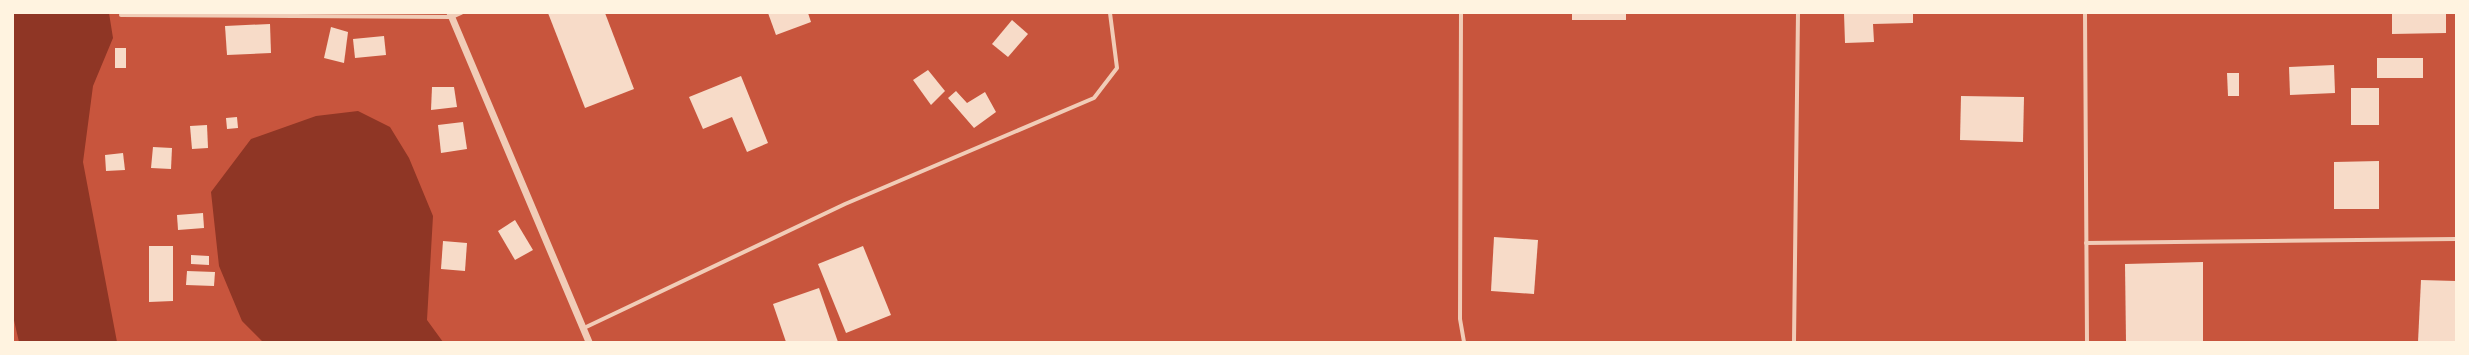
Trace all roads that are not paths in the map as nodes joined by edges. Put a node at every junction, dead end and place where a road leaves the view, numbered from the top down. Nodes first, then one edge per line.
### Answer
1 (462, 13) edge
2 (1110, 13) edge
3 (1461, 13) edge
4 (1798, 13) edge
5 (2085, 13) edge
6 (120, 15) dead end
7 (451, 15) edge
8 (2456, 239) edge
9 (2086, 243) junction
10 (584, 328) junction
11 (589, 342) edge
12 (1464, 342) edge
13 (1794, 342) edge
14 (2087, 342) edge

1 - 7 street
2 - 10 street
3 - 12 street
4 - 13 street
5 - 9 street
6 - 7 street
7 - 10 street
8 - 9 street
9 - 14 street
10 - 11 street

